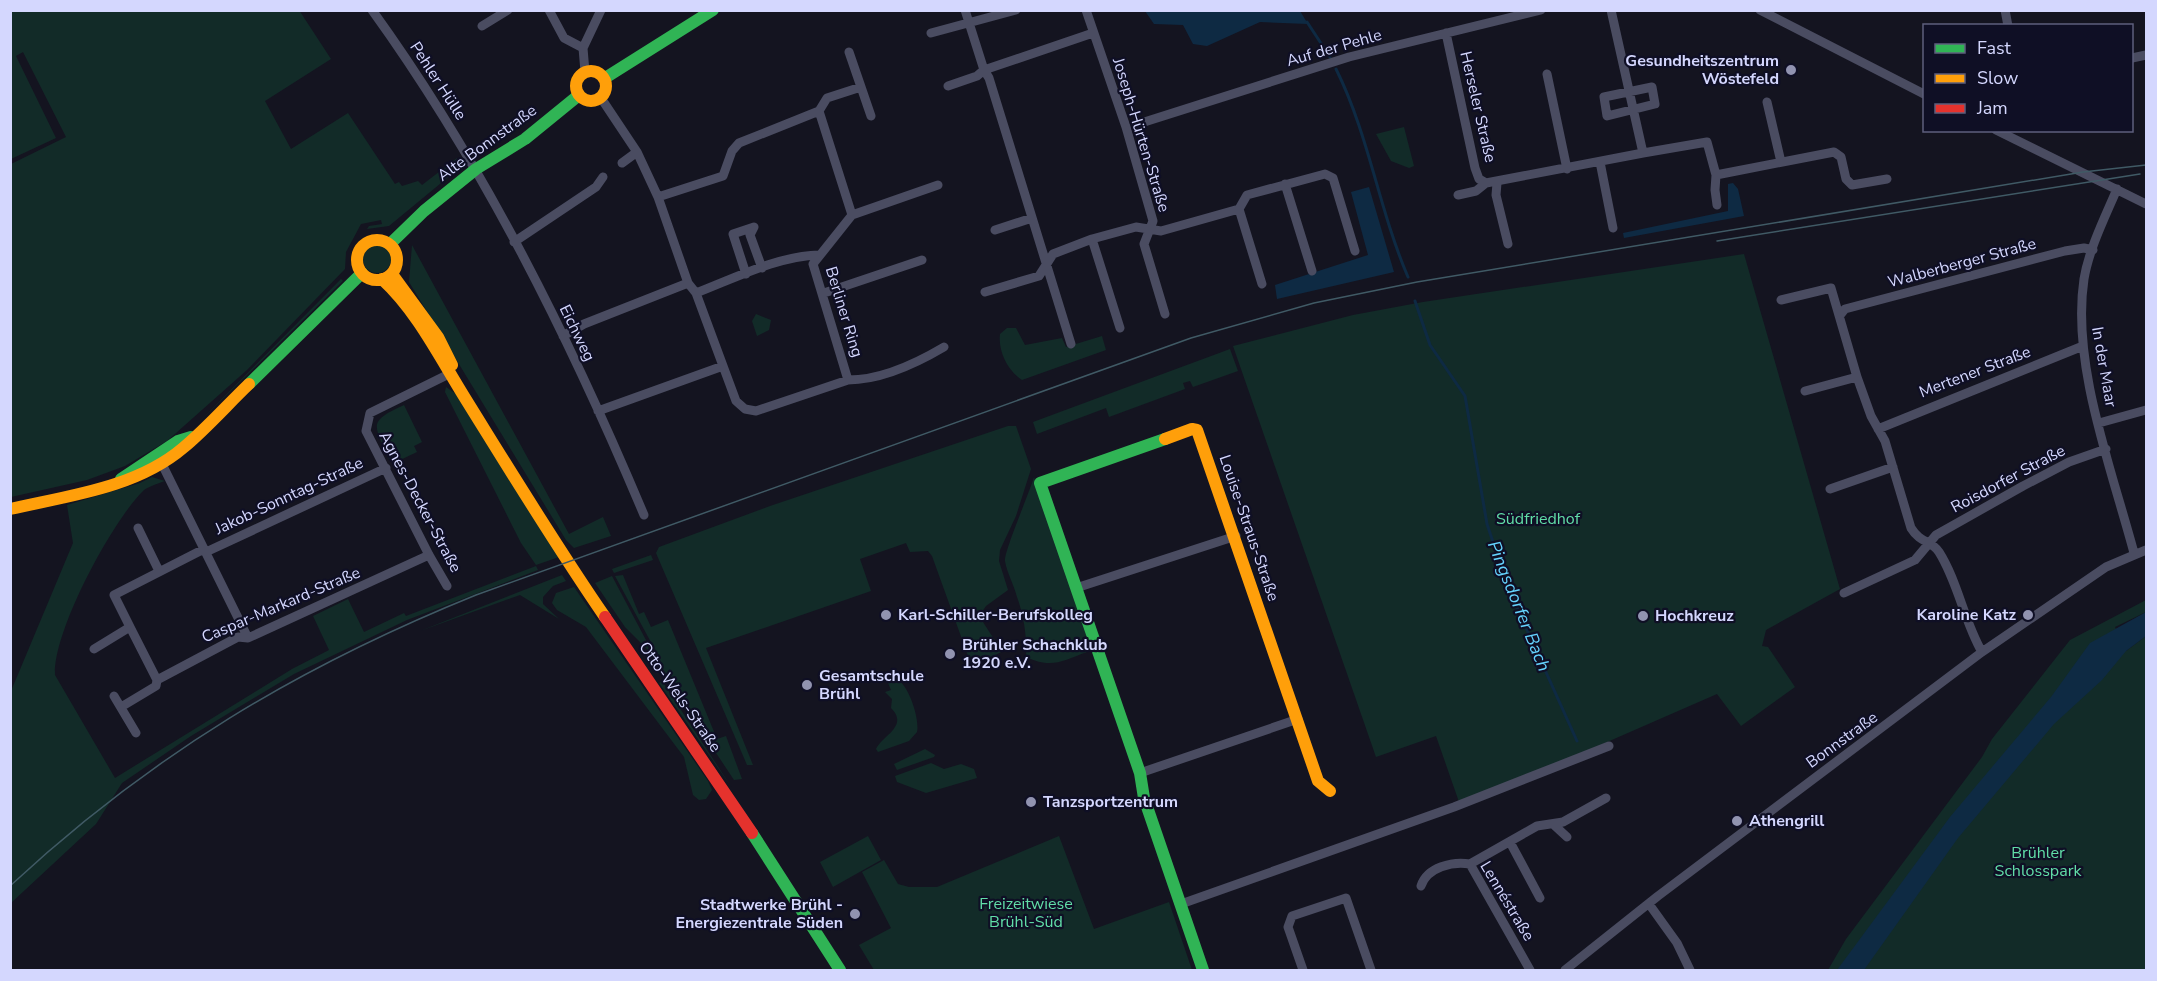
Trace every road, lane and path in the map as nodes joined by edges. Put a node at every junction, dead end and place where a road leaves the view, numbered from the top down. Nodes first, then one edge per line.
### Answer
1 (372, 10) edge
2 (508, 10) edge
3 (549, 10) edge
4 (601, 10) edge
5 (713, 10) edge
6 (965, 10) edge
7 (1016, 10) edge
8 (1086, 10) edge
9 (1541, 10) edge
10 (1611, 10) edge
11 (1760, 10) edge
12 (970, 24) junction
13 (482, 26) dead end
14 (931, 33) dead end
15 (1093, 33) junction
16 (1446, 33) junction
17 (583, 48) junction
18 (849, 52) dead end
19 (984, 70) junction
20 (585, 72) junction
21 (1547, 74) dead end
22 (604, 78) junction
23 (948, 86) dead end
24 (861, 87) junction
25 (1628, 92) junction
26 (1923, 93) edge
27 (579, 95) junction
28 (601, 98) junction
29 (1767, 102) dead end
30 (1632, 109) junction
31 (819, 111) junction
32 (871, 116) dead end
33 (1138, 124) dead end
34 (2000, 132) edge
35 (637, 152) junction
36 (1643, 153) junction
37 (1600, 162) junction
38 (1781, 162) junction
39 (622, 163) dead end
40 (476, 169) junction
41 (1567, 169) junction
42 (1716, 176) junction
43 (603, 177) dead end
44 (1887, 179) dead end
45 (1486, 183) junction
46 (1497, 183) junction
47 (1285, 184) junction
48 (938, 185) dead end
49 (2117, 189) junction
50 (1458, 195) dead end
51 (658, 197) junction
52 (2146, 204) edge
53 (1717, 205) dead end
54 (1239, 209) junction
55 (852, 215) junction
56 (1032, 218) junction
57 (1613, 228) dead end
58 (1150, 229) junction
59 (995, 230) dead end
60 (1092, 239) junction
61 (514, 242) junction
62 (390, 244) junction
63 (1508, 244) dead end
64 (1355, 250) dead end
65 (2093, 250) junction
66 (819, 255) junction
67 (922, 260) dead end
68 (1047, 265) junction
69 (762, 268) junction
70 (1312, 271) dead end
71 (362, 273) junction
72 (746, 274) junction
73 (387, 277) junction
74 (688, 283) junction
75 (1262, 284) dead end
76 (985, 292) dead end
77 (696, 293) junction
78 (824, 293) junction
79 (1780, 300) dead end
80 (1165, 314) dead end
81 (1841, 314) junction
82 (1120, 328) dead end
83 (563, 336) junction
84 (1071, 344) dead end
85 (2083, 346) junction
86 (944, 347) dead end
87 (723, 366) junction
88 (449, 374) junction
89 (1857, 376) junction
90 (848, 380) junction
91 (1805, 391) dead end
92 (2146, 410) edge
93 (598, 411) junction
94 (2099, 423) junction
95 (1878, 429) junction
96 (192, 436) junction
97 (494, 443) junction
98 (2106, 450) junction
99 (162, 464) junction
100 (1893, 467) junction
101 (386, 468) junction
102 (120, 479) junction
103 (1830, 489) dead end
104 (10, 509) edge
105 (644, 514) dead end
106 (138, 528) dead end
107 (1236, 536) junction
108 (1930, 543) junction
109 (205, 550) junction
110 (2146, 550) edge
111 (2134, 553) junction
112 (429, 555) junction
113 (159, 571) junction
114 (447, 586) dead end
115 (1076, 588) junction
116 (1844, 593) dead end
117 (130, 627) junction
118 (248, 638) junction
119 (94, 649) dead end
120 (1982, 652) junction
121 (157, 680) junction
122 (114, 696) dead end
123 (121, 707) junction
124 (1298, 719) junction
125 (136, 733) dead end
126 (1609, 746) dead end
127 (1140, 773) junction
128 (1330, 791) dead end
129 (1606, 798) dead end
130 (1554, 825) junction
131 (1566, 837) dead end
132 (1510, 842) junction
133 (1470, 864) junction
134 (1421, 886) dead end
135 (1540, 898) dead end
136 (1181, 903) junction
137 (1649, 904) junction
138 (840, 970) edge
139 (1203, 970) edge
140 (1303, 970) edge
141 (1371, 970) edge
142 (1530, 970) edge
143 (1566, 970) edge
144 (1690, 970) edge

1 - 40 street, Pehler Hülle
2 - 13 street
3 - 17 street
4 - 17 street
5 - 22 street
6 - 12 street
7 - 12 street
8 - 15 street, Joseph-Hürten-Straße
9 - 16 street, Auf der Pehle
10 - 25 street
11 - 26 street
12 - 14 street
12 - 19 street
15 - 19 street
15 - 58 street, Joseph-Hürten-Straße
16 - 33 street, Auf der Pehle
16 - 45 street, Herseler Straße
17 - 20 street
18 - 24 street
19 - 23 street
19 - 56 street
20 - 22 street
20 - 27 street
21 - 41 street
22 - 28 street
24 - 31 street
24 - 32 street
25 - 30 street
25 - 30 street
25 - 30 street
27 - 28 street
27 - 40 street, Alte Bonnstraße
28 - 35 street, Berliner Ring
29 - 38 street
30 - 36 street
31 - 51 street
31 - 55 street
34 - 49 street
35 - 39 street
35 - 51 street, Berliner Ring
36 - 37 street, Herseler Straße
36 - 42 street, Herseler Straße
37 - 41 street, Herseler Straße
37 - 57 street
38 - 42 street
38 - 44 street
40 - 61 street, Eichweg
40 - 62 street, Alte Bonnstraße
41 - 46 street, Herseler Straße
42 - 53 street
43 - 61 street
45 - 46 street, Herseler Straße
45 - 50 street, Herseler Straße
46 - 63 street, Herseler Straße
47 - 54 street
47 - 64 street
47 - 70 street
48 - 55 street
49 - 52 street
49 - 65 street, In der Maar
51 - 74 street, Berliner Ring
54 - 58 street
54 - 75 street
55 - 66 street, Berliner Ring
56 - 59 street
56 - 68 street
58 - 60 street, Joseph-Hürten-Straße
58 - 80 street, Joseph-Hürten-Straße
60 - 68 street, Joseph-Hürten-Straße
60 - 82 street
61 - 83 street, Eichweg
62 - 71 street
62 - 73 street
65 - 81 street, Walberberger Straße
65 - 85 street, In der Maar
66 - 69 street
66 - 78 street, Berliner Ring
67 - 78 street
68 - 76 street, Joseph-Hürten-Straße
68 - 84 street
69 - 72 street
69 - 72 street
71 - 73 street
71 - 96 street
72 - 77 street
73 - 88 street, Otto-Wels-Straße
73 - 97 street, Otto-Wels-Straße
74 - 77 street, Berliner Ring
74 - 83 street
77 - 87 street, Berliner Ring
78 - 90 street, Berliner Ring
79 - 81 street
81 - 89 street
83 - 93 street, Eichweg
85 - 94 street, In der Maar
85 - 95 street, Mertener Straße
86 - 90 street
87 - 90 street, Berliner Ring
87 - 93 street
88 - 97 street, Otto-Wels-Straße
88 - 101 street, Agnes-Decker-Straße
89 - 91 street
89 - 95 street
92 - 94 street
93 - 105 street, Eichweg
94 - 98 street, In der Maar
95 - 100 street
96 - 99 street
96 - 102 street
97 - 138 street, Otto-Wels-Straße
98 - 108 street, Roisdorfer Straße
98 - 111 street, In der Maar
99 - 102 street
99 - 109 street
100 - 103 street
100 - 108 street
101 - 109 street, Jakob-Sonntag-Straße
101 - 112 street, Agnes-Decker-Straße
102 - 104 street
106 - 113 street
107 - 115 street
107 - 115 street, Louise-Straus-Straße
107 - 124 street, Louise-Straus-Straße
108 - 116 street, Roisdorfer Straße
108 - 120 street
109 - 113 street, Jakob-Sonntag-Straße
109 - 118 street
110 - 111 street, Bonnstraße
111 - 120 street, Bonnstraße
112 - 114 street, Agnes-Decker-Straße
112 - 118 street, Caspar-Markard-Straße
113 - 117 street, Jakob-Sonntag-Straße
115 - 127 street
117 - 119 street
117 - 121 street, Jakob-Sonntag-Straße
118 - 121 street, Caspar-Markard-Straße
120 - 137 street, Bonnstraße
121 - 123 street, Caspar-Markard-Straße
122 - 123 street
123 - 125 street
124 - 127 street
124 - 128 street, Louise-Straus-Straße
126 - 136 street
127 - 136 street
129 - 130 street
130 - 131 street
130 - 132 street
132 - 133 street
132 - 135 street
133 - 134 street, Lennéstraße
133 - 142 street, Lennéstraße
136 - 139 street
137 - 143 street, Bonnstraße
137 - 144 street
140 - 141 street

